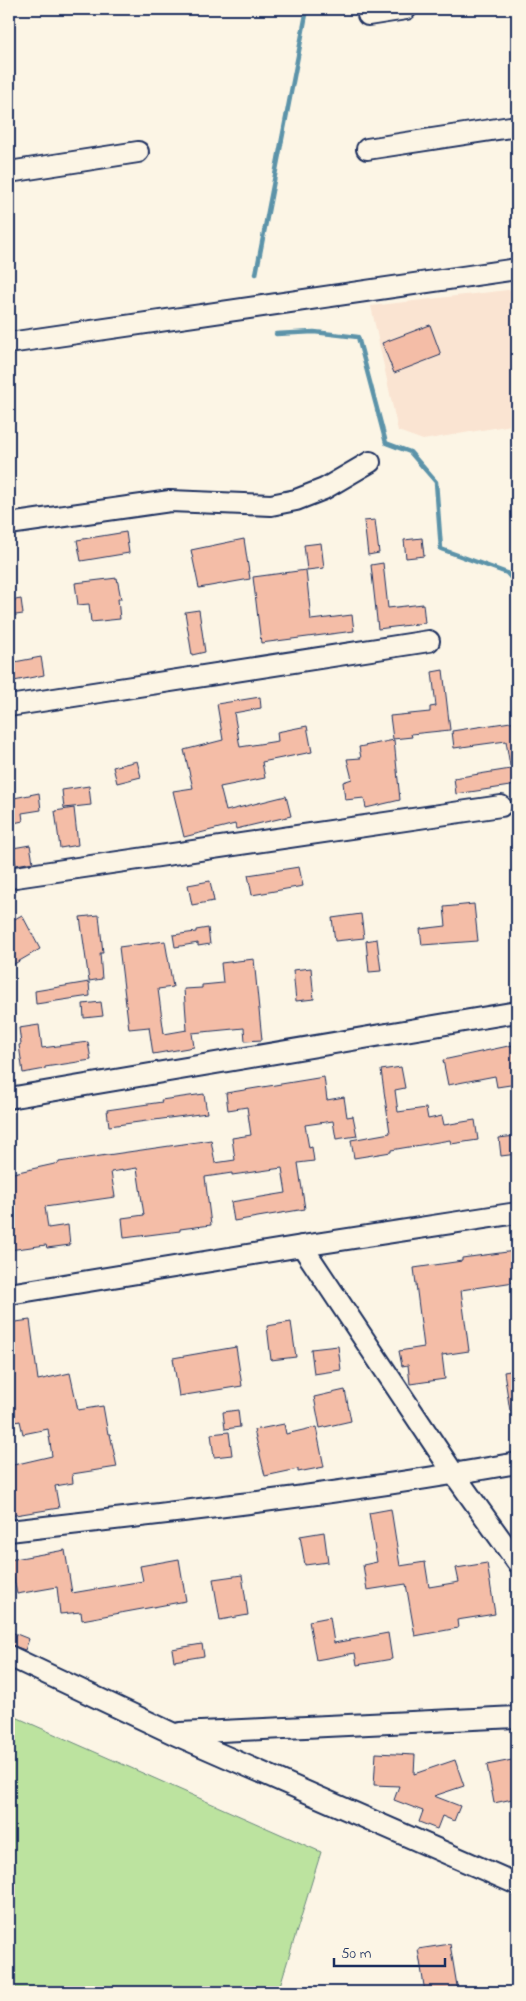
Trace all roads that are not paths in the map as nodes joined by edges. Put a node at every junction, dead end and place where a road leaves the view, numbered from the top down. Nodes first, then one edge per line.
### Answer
1 (406, 9) edge
2 (368, 15) dead end
3 (517, 126) edge
4 (367, 149) dead end
5 (138, 152) dead end
6 (9, 172) edge
7 (517, 269) edge
8 (9, 343) edge
9 (370, 462) dead end
10 (9, 524) edge
11 (429, 641) dead end
12 (9, 706) edge
13 (501, 806) dead end
14 (9, 878) edge
15 (517, 1012) edge
16 (9, 1098) edge
17 (517, 1213) edge
18 (302, 1246) junction
19 (9, 1294) edge
20 (517, 1463) edge
21 (454, 1474) junction
22 (9, 1531) edge
23 (517, 1562) edge
24 (9, 1656) edge
25 (517, 1717) edge
26 (174, 1734) junction
27 (517, 1884) edge

1 - 2 street
3 - 4 street
5 - 6 street
7 - 8 street
9 - 10 street
11 - 12 street
13 - 14 street
15 - 16 street
17 - 18 street
18 - 19 street
18 - 21 street
20 - 21 street
21 - 22 street
21 - 23 street
24 - 26 street
25 - 26 street
26 - 27 street

